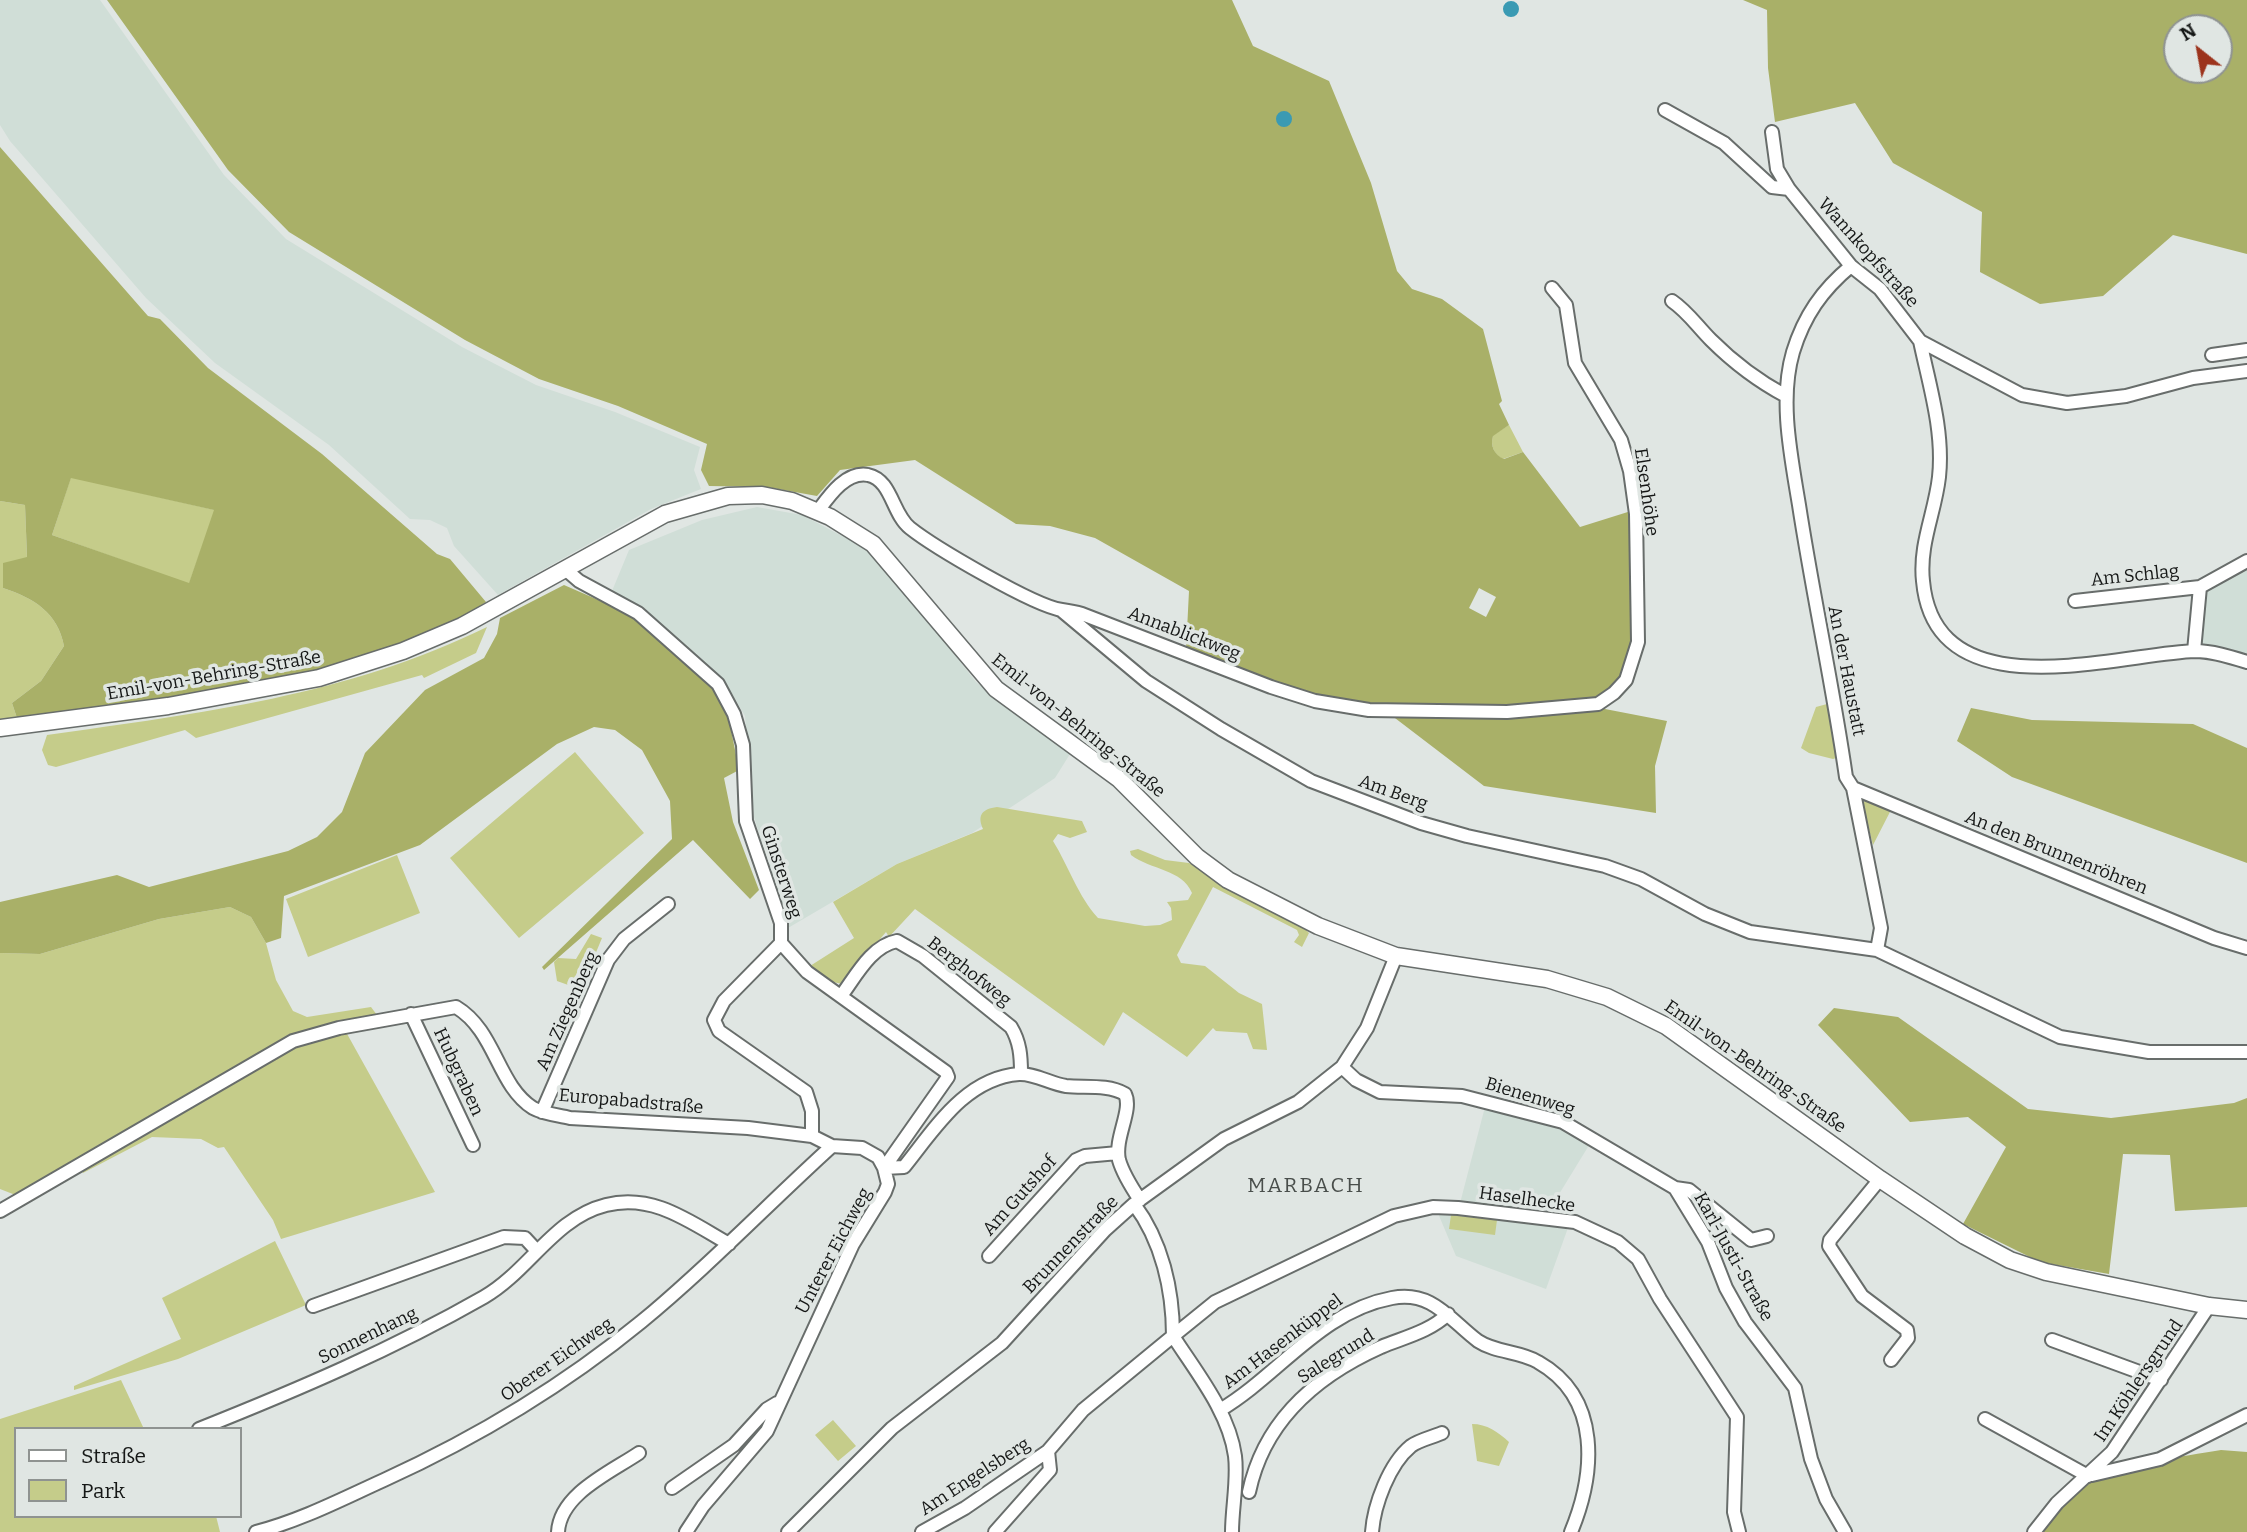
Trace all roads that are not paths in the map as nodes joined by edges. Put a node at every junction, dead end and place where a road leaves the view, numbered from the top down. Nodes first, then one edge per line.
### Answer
1 (1665, 110) dead end
2 (1772, 132) dead end
3 (1789, 188) junction
4 (1851, 266) junction
5 (1552, 288) dead end
6 (1672, 301) dead end
7 (1920, 341) junction
8 (2247, 350) edge
9 (2212, 355) dead end
10 (2247, 371) edge
11 (1786, 396) junction
12 (818, 511) junction
13 (2247, 561) edge
14 (565, 569) junction
15 (2200, 587) junction
16 (2075, 601) dead end
17 (1061, 610) junction
18 (2194, 651) junction
19 (2247, 662) edge
20 (1598, 704) joint
21 (0, 727) edge
22 (1853, 788) junction
23 (668, 904) dead end
24 (781, 943) junction
25 (2247, 948) edge
26 (1877, 950) junction
27 (1395, 956) junction
28 (841, 996) junction
29 (411, 1014) junction
30 (2247, 1052) edge
31 (1342, 1067) junction
32 (1020, 1073) junction
33 (542, 1112) junction
34 (812, 1136) junction
35 (473, 1145) dead end
36 (832, 1146) junction
37 (1118, 1153) junction
38 (884, 1168) junction
39 (1880, 1179) junction
40 (1675, 1188) junction
41 (1137, 1202) junction
42 (0, 1211) edge
43 (1767, 1236) dead end
44 (729, 1244) junction
45 (537, 1251) junction
46 (989, 1256) dead end
47 (313, 1306) dead end
48 (2209, 1306) junction
49 (2247, 1310) edge
50 (1448, 1314) junction
51 (1173, 1336) junction
52 (2052, 1340) dead end
53 (1891, 1360) dead end
54 (2161, 1380) junction
55 (777, 1403) junction
56 (1220, 1410) junction
57 (2247, 1415) edge
58 (1985, 1419) dead end
59 (204, 1427) edge
60 (1442, 1433) dead end
61 (1048, 1451) junction
62 (639, 1453) dead end
63 (2088, 1476) junction
64 (672, 1488) dead end
65 (1249, 1492) dead end
66 (257, 1532) edge
67 (558, 1532) edge
68 (686, 1532) edge
69 (788, 1532) edge
70 (922, 1532) edge
71 (995, 1532) edge
72 (1231, 1532) edge
73 (1372, 1532) edge
74 (1572, 1532) edge
75 (1739, 1532) edge
76 (1845, 1532) edge
77 (2034, 1532) edge

1 - 3 street, Wannkopfstraße
2 - 3 street, Wannkopfstraße
3 - 4 street, Wannkopfstraße
4 - 7 street, Wannkopfstraße
4 - 11 street, An der Haustatt
5 - 20 street, Elsenhöhe
6 - 11 street
7 - 10 street
7 - 18 street
8 - 9 street
11 - 22 street, An der Haustatt
12 - 14 main road, Emil-von-Behring-Straße
12 - 17 street, Annablickweg
12 - 27 main road, Emil-von-Behring-Straße
13 - 15 street, Am Schlag
14 - 21 main road, Emil-von-Behring-Straße
14 - 24 street, Ginsterweg
15 - 16 street, Am Schlag
15 - 18 street, Am Schlag
17 - 20 street, Annablickweg
17 - 26 street, Am Berg
18 - 19 street
22 - 25 street, An den Brunnenröhren
22 - 26 street, An der Haustatt
23 - 33 street, Am Ziegenberg
24 - 28 street, Ginsterweg
24 - 34 street
26 - 30 street
27 - 31 street, Brunnenstraße
27 - 39 main road, Emil-von-Behring-Straße
28 - 32 street, Berghofweg
28 - 38 street, Ginsterweg
29 - 33 street, Europabadstraße
29 - 35 street, Hubgraben
29 - 42 street, Europabadstraße
31 - 40 street, Bienenweg
31 - 41 street, Brunnenstraße
32 - 37 street
32 - 38 street
33 - 34 street, Europabadstraße
34 - 36 street, Europabadstraße
36 - 38 street
36 - 44 street, Oberer Eichweg
37 - 41 street
37 - 46 street, Am Gutshof
38 - 55 street, Unterer Eichweg
39 - 48 main road, Emil-von-Behring-Straße
39 - 53 street
40 - 43 street, Bienenweg
40 - 76 street, Karl-Justi-Straße
41 - 51 street
41 - 69 street, Brunnenstraße
44 - 45 street, Sonnenhang
44 - 66 street, Oberer Eichweg
45 - 47 street
45 - 59 street, Sonnenhang
48 - 49 main road, Emil-von-Behring-Straße
48 - 54 street, Im Köhlersgrund
50 - 56 street, Am Hasenküppel
50 - 65 street, Salegrund
50 - 74 street, Am Hasenküppel
51 - 56 street, Am Hasenküppel
51 - 61 street, Am Engelsberg
51 - 75 street, Haselhecke
52 - 54 street
54 - 63 street, Im Köhlersgrund
55 - 64 street, Unterer Eichweg
55 - 68 street, Unterer Eichweg
56 - 72 street
57 - 63 street
58 - 63 street
60 - 73 street
61 - 70 street, Am Engelsberg
61 - 71 street, Am Engelsberg
62 - 67 street
63 - 77 street, Im Köhlersgrund

